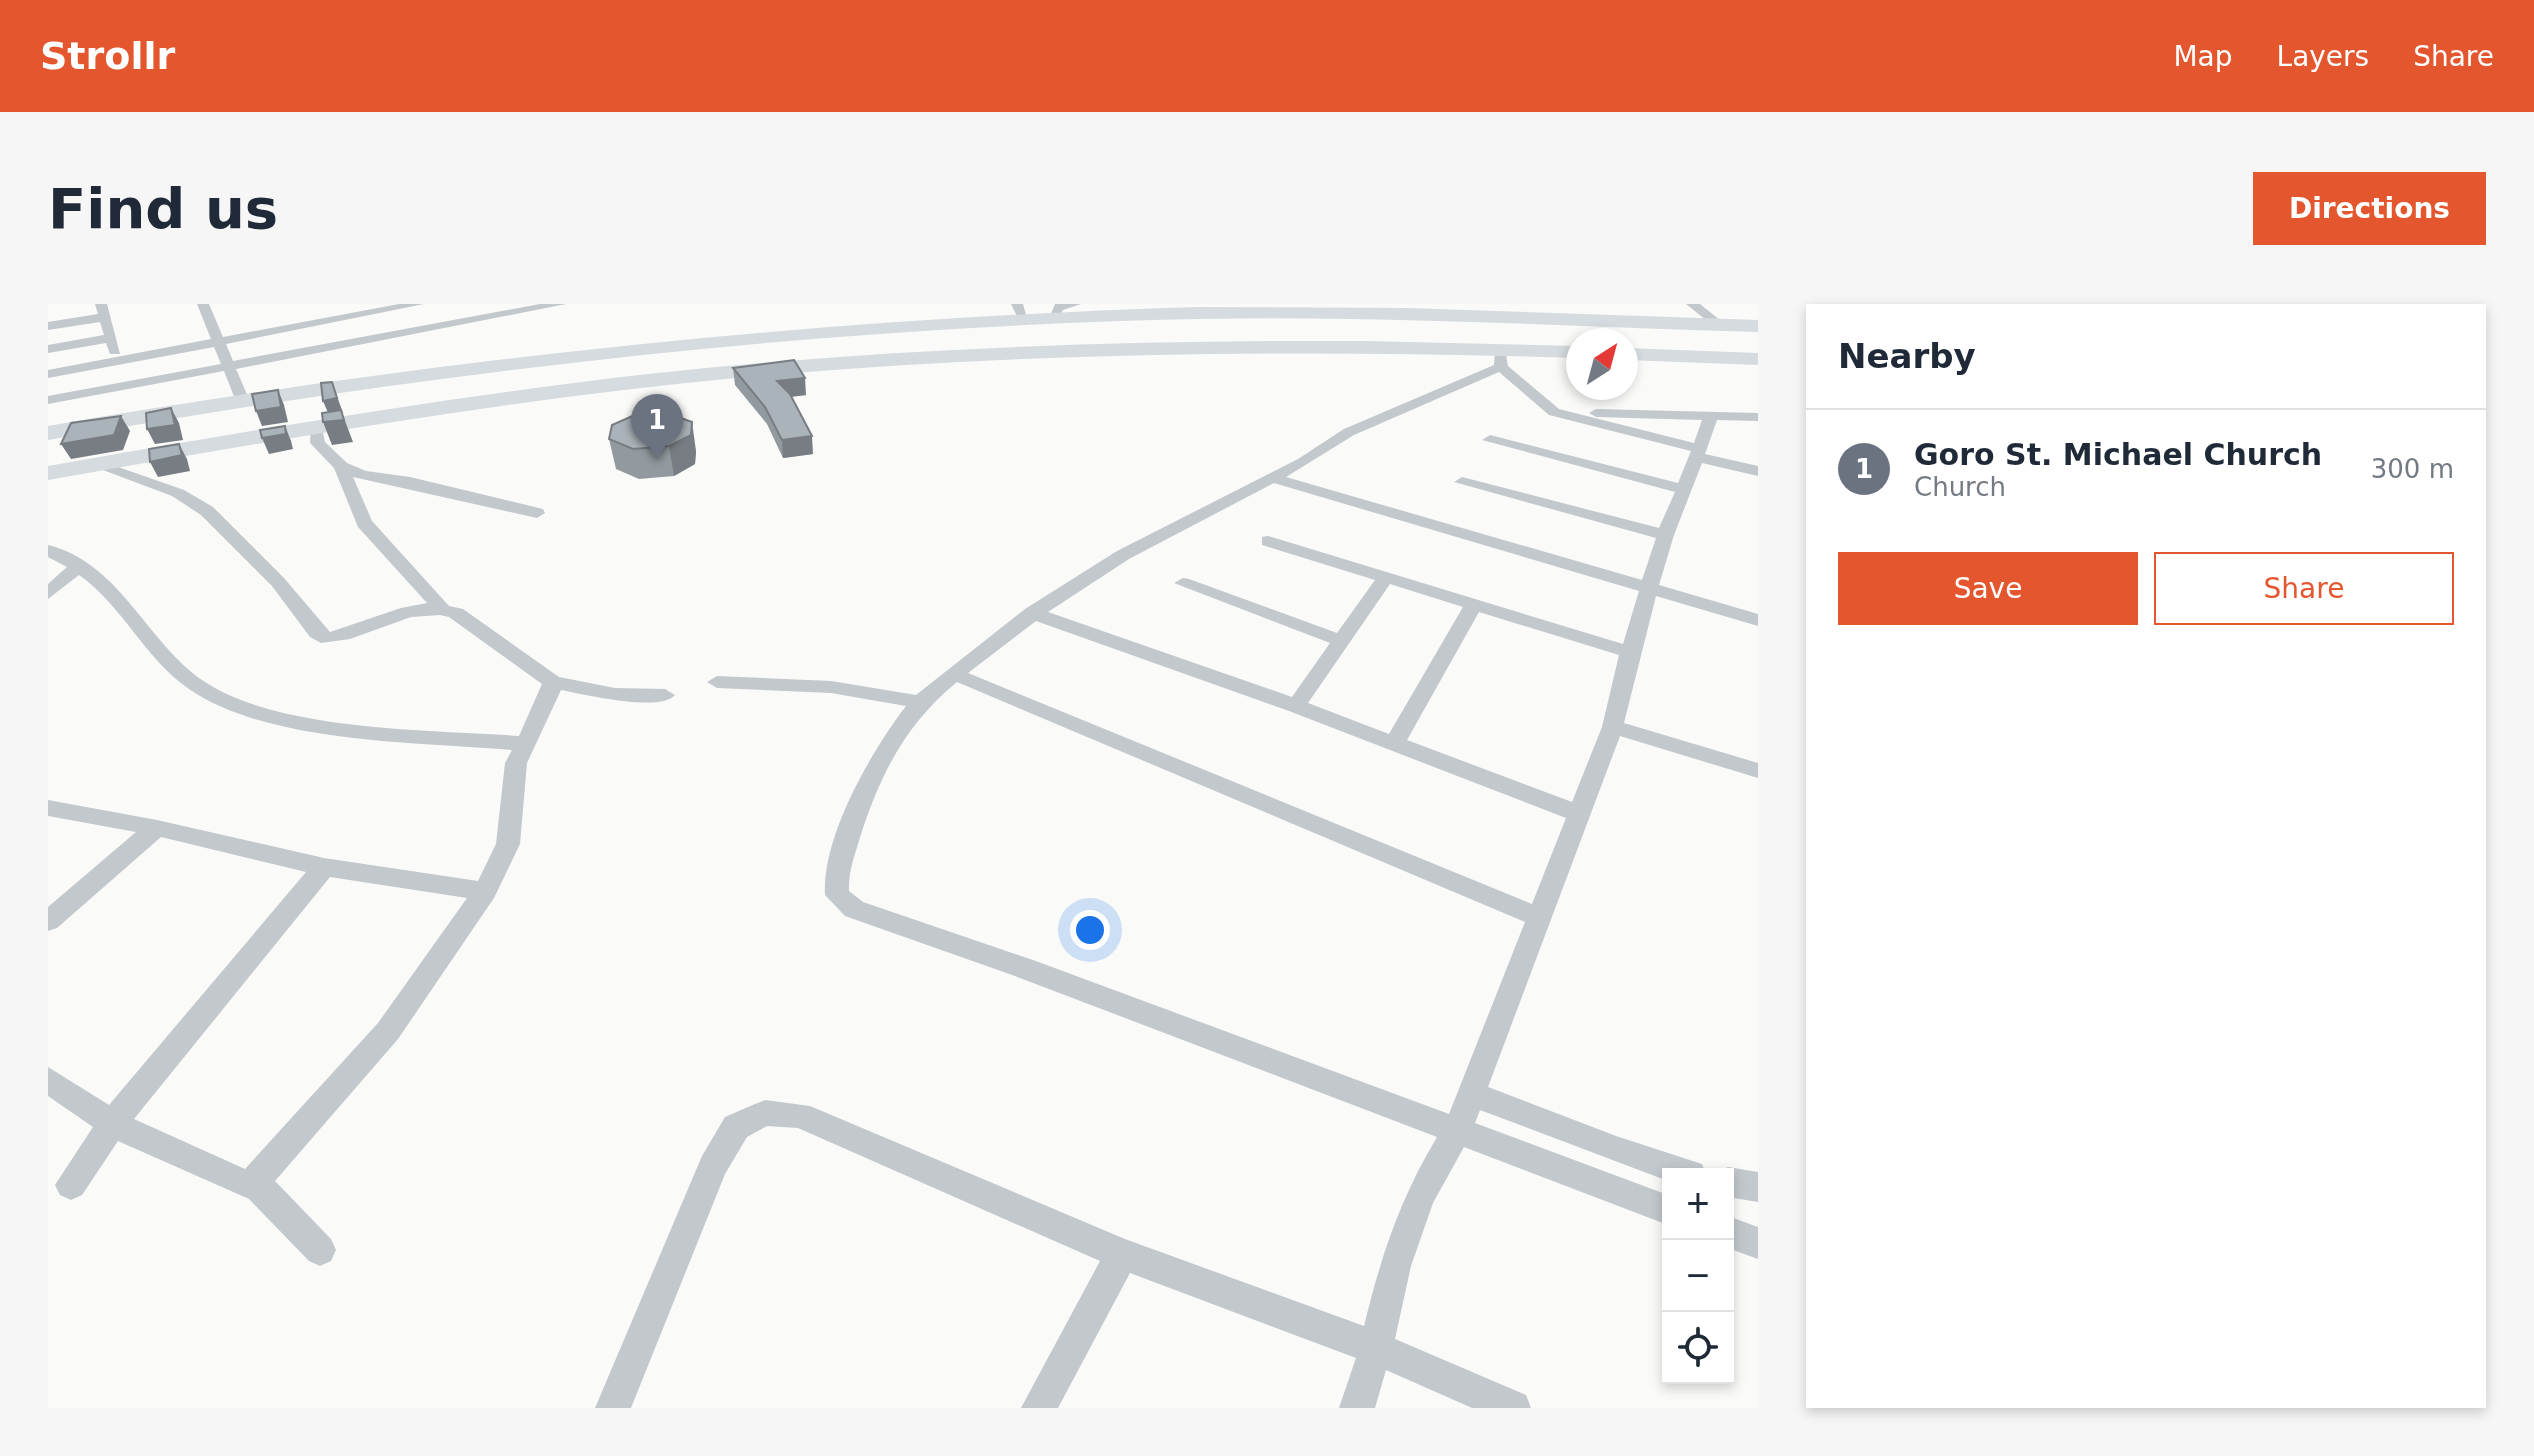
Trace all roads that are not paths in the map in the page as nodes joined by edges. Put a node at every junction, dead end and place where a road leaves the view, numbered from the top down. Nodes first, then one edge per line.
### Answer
1 (203, 304) edge
2 (418, 304) edge
3 (555, 304) edge
4 (1075, 304) edge
5 (1692, 304) edge
6 (1024, 309) edge
7 (103, 311) edge
8 (1052, 318) junction
9 (1720, 325) junction
10 (48, 326) edge
11 (1758, 326) edge
12 (111, 338) junction
13 (219, 340) junction
14 (48, 349) edge
15 (1566, 353) edge
16 (1638, 354) edge
17 (1501, 358) junction
18 (1758, 359) edge
19 (118, 360) junction
20 (229, 365) junction
21 (48, 374) edge
22 (242, 399) junction
23 (48, 400) edge
24 (1554, 412) junction
25 (1711, 416) junction
26 (1758, 417) edge
27 (316, 426) junction
28 (48, 433) edge
29 (1490, 440) dead end
30 (1698, 453) junction
31 (95, 464) junction
32 (341, 466) junction
33 (1758, 471) edge
34 (48, 473) edge
35 (1273, 478) junction
36 (1462, 482) dead end
37 (1683, 489) junction
38 (537, 513) dead end
39 (1665, 535) junction
40 (1268, 541) dead end
41 (48, 550) edge
42 (79, 566) junction
43 (1386, 577) junction
44 (1183, 583) dead end
45 (1650, 589) junction
46 (48, 593) edge
47 (1474, 604) junction
48 (441, 607) junction
49 (1032, 613) junction
50 (1758, 620) edge
51 (1342, 641) junction
52 (1630, 652) junction
53 (954, 674) junction
54 (553, 682) junction
55 (717, 682) dead end
56 (665, 695) dead end
57 (920, 702) junction
58 (1296, 706) junction
59 (1613, 727) junction
60 (527, 744) junction
61 (1394, 744) junction
62 (1758, 771) edge
63 (48, 808) edge
64 (1580, 814) junction
65 (157, 828) junction
66 (324, 867) junction
67 (485, 891) junction
68 (1541, 918) junction
69 (48, 921) edge
70 (48, 1080) edge
71 (1470, 1093) junction
72 (112, 1124) junction
73 (1456, 1133) junction
74 (1672, 1168) edge
75 (254, 1182) junction
76 (1734, 1183) edge
77 (71, 1185) dead end
78 (1758, 1187) edge
79 (1662, 1208) edge
80 (1734, 1234) edge
81 (1758, 1243) edge
82 (320, 1250) dead end
83 (1122, 1254) junction
84 (1376, 1348) junction
85 (613, 1408) edge
86 (1039, 1408) edge
87 (1357, 1408) edge
88 (1513, 1408) edge

1 - 13 street
2 - 13 street
3 - 20 street
4 - 8 street
5 - 9 street
6 - 8 highway
6 - 22 highway
7 - 10 street
7 - 12 street
8 - 9 highway
9 - 11 highway
12 - 14 street
12 - 19 street
13 - 19 street
13 - 20 street
15 - 17 highway
16 - 18 highway
17 - 24 street
17 - 27 highway
17 - 35 street
19 - 21 street
20 - 22 street
20 - 23 street
22 - 28 highway
24 - 25 street
24 - 30 street
25 - 26 street
25 - 30 street
27 - 31 highway
27 - 32 street
29 - 37 street
30 - 33 street
30 - 37 street
31 - 34 highway
31 - 48 street
32 - 38 street
32 - 48 street
35 - 45 street
35 - 49 street
36 - 39 street
37 - 39 street
39 - 45 street
40 - 43 street
41 - 42 street
42 - 46 street
42 - 60 street
43 - 47 street
43 - 51 street
44 - 51 street
45 - 50 street
45 - 52 street
47 - 52 street
47 - 61 street
48 - 54 street
49 - 53 street
49 - 58 street
51 - 58 street
52 - 59 street
53 - 57 street
53 - 68 street
54 - 56 street
54 - 60 street
55 - 57 street
57 - 73 street
58 - 61 street
59 - 62 street
59 - 64 street
60 - 67 street
61 - 64 street
63 - 65 street
64 - 68 street
65 - 66 street
65 - 69 street
66 - 67 street
66 - 72 street
67 - 75 street
68 - 71 street
70 - 72 street
71 - 73 street
71 - 74 street
72 - 75 street
72 - 77 street
73 - 79 street
73 - 84 street
75 - 82 street
76 - 78 street
80 - 81 street
83 - 84 street
83 - 85 street
83 - 86 street
84 - 87 street
84 - 88 street

